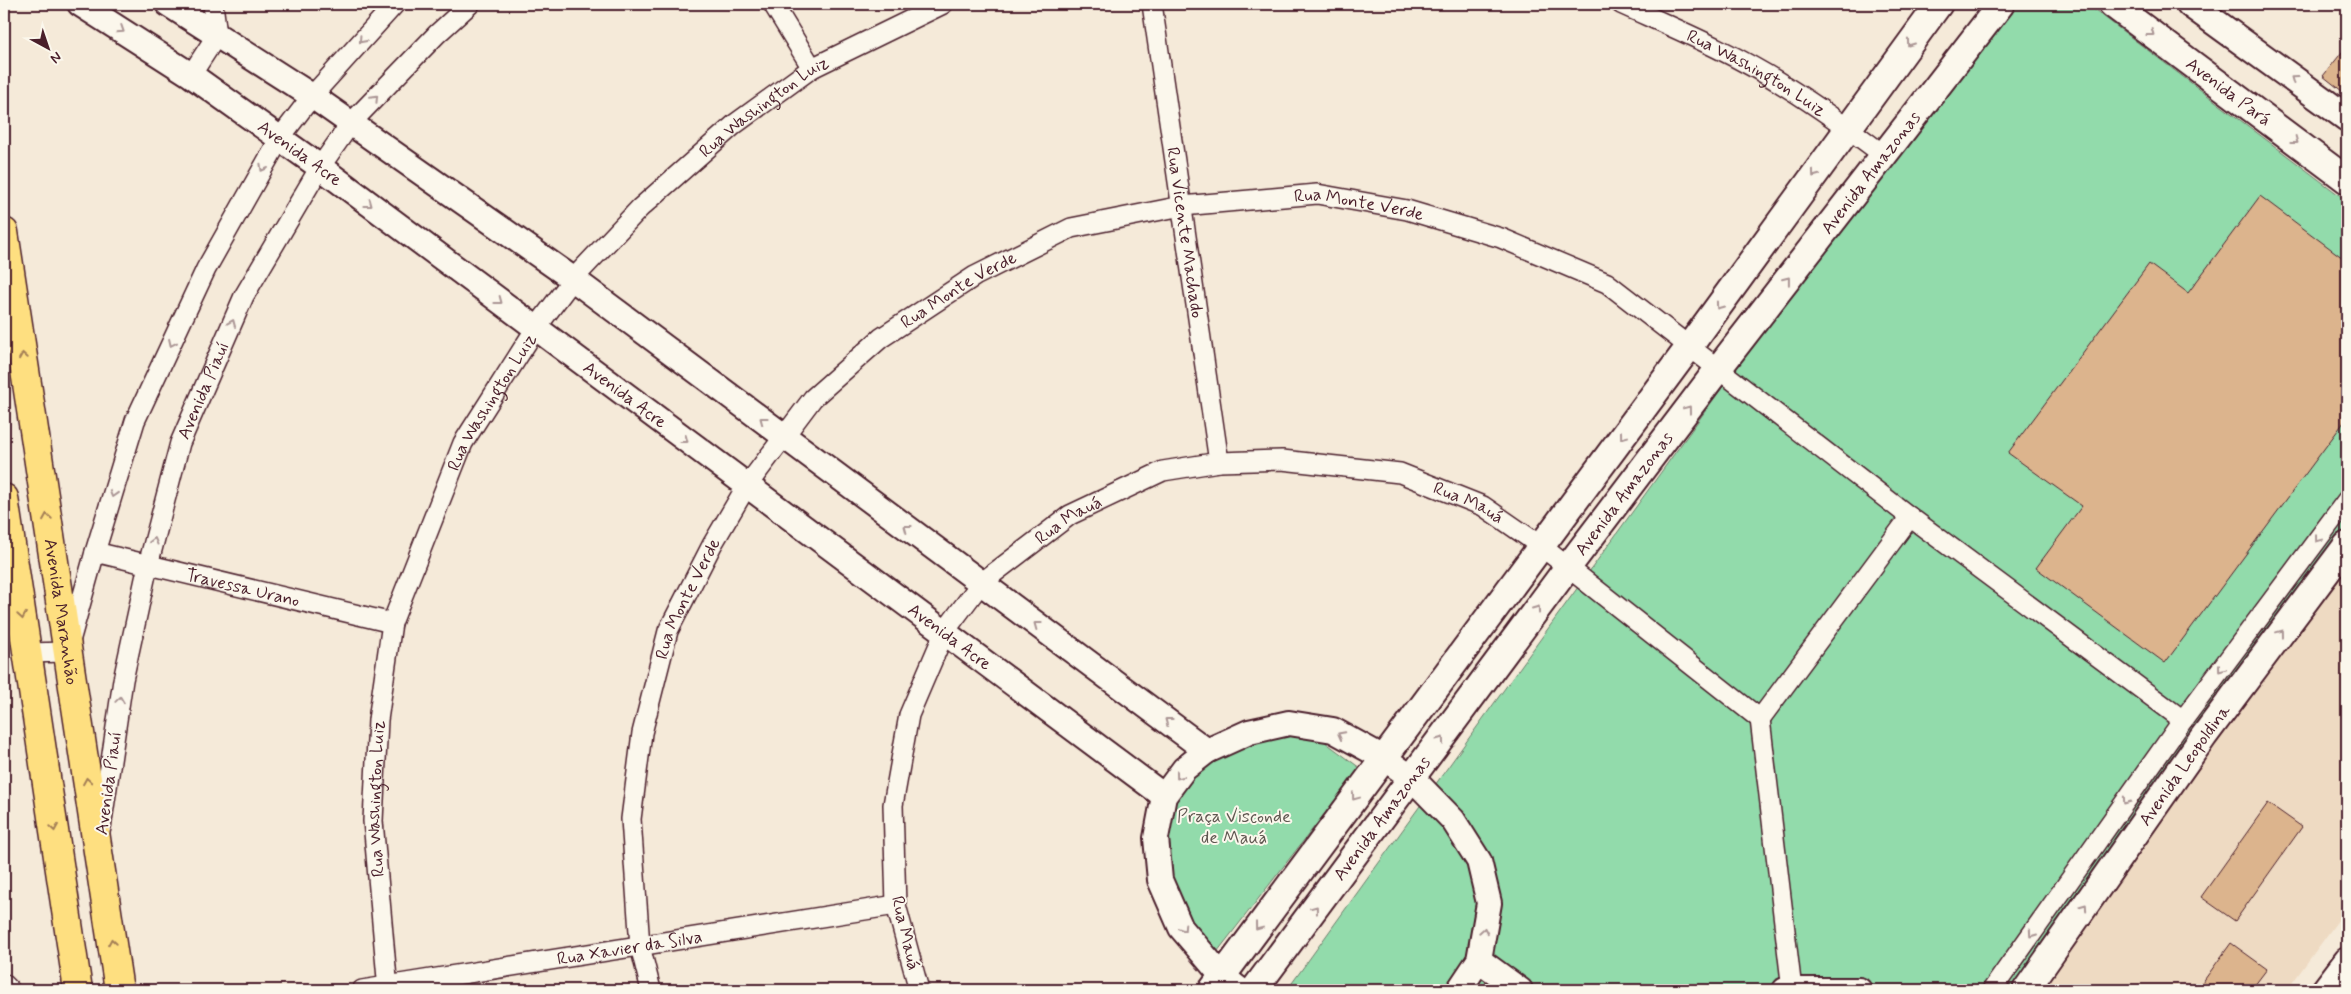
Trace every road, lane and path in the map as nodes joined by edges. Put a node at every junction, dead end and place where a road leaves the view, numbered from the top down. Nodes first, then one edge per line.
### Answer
1 (80, 4) edge
2 (168, 4) edge
3 (213, 4) edge
4 (395, 4) edge
5 (470, 4) edge
6 (774, 4) edge
7 (943, 4) edge
8 (1152, 4) edge
9 (1621, 4) edge
10 (1939, 4) edge
11 (2001, 4) edge
12 (2112, 4) edge
13 (2190, 4) edge
14 (216, 35) junction
15 (812, 68) junction
16 (191, 75) junction
17 (312, 96) junction
18 (2347, 118) edge
19 (351, 123) junction
20 (1848, 128) junction
21 (280, 138) junction
22 (1884, 156) junction
23 (320, 167) junction
24 (2347, 180) edge
25 (1182, 206) junction
26 (4, 232) edge
27 (573, 279) junction
28 (536, 328) junction
29 (1689, 347) junction
30 (1718, 369) junction
31 (784, 436) junction
32 (1219, 462) junction
33 (746, 487) junction
34 (4, 498) edge
35 (2347, 500) edge
36 (1910, 517) junction
37 (2347, 545) edge
38 (1541, 546) junction
39 (95, 552) junction
40 (148, 565) junction
41 (1568, 567) junction
42 (981, 583) junction
43 (392, 623) junction
44 (945, 631) junction
45 (68, 652) junction
46 (27, 653) junction
47 (1760, 719) junction
48 (2183, 720) junction
49 (1207, 750) junction
50 (1384, 758) junction
51 (1412, 779) junction
52 (1164, 796) junction
53 (98, 852) junction
54 (896, 905) junction
55 (640, 946) junction
56 (1479, 960) junction
57 (2347, 961) edge
58 (4, 984) edge
59 (1225, 985) edge
60 (388, 988) edge
61 (10, 990) edge
62 (78, 990) edge
63 (119, 990) edge
64 (362, 990) edge
65 (651, 990) edge
66 (919, 990) edge
67 (1254, 990) edge
68 (1458, 990) edge
69 (1520, 990) edge
70 (1790, 990) edge
71 (1859, 990) edge
72 (1992, 990) edge
73 (2026, 990) edge
74 (2325, 990) edge

1 -> 16 street, Avenida Acre
2 - 14 street
3 - 14 street
4 -> 17 street
19 -> 5 street, Avenida Piauí
6 - 15 street
7 - 15 street, Rua Washington Luiz
8 - 25 street, Rua Vicente Machado
9 - 20 street, Rua Washington Luiz
10 -> 20 main road, Avenida Amazonas
11 - 22 main road, Avenida Amazonas
12 -> 24 main road, Avenida Pará
18 -> 13 main road
14 - 16 street
14 - 17 street
15 - 27 street, Rua Washington Luiz
16 - 21 street, Avenida Acre
17 - 19 street
17 - 21 street
19 - 23 street, Avenida Piauí
19 - 27 street
20 - 22 street, Rua Washington Luiz
20 -> 29 main road, Avenida Amazonas
21 - 23 street, Avenida Acre
21 -> 39 street
30 -> 22 main road, Avenida Amazonas
23 -> 28 street, Avenida Acre
40 -> 23 street, Avenida Piauí
25 - 29 street, Rua Monte Verde
25 - 31 street, Rua Monte Verde
25 - 32 street, Rua Vicente Machado
45 -> 26 main road, Avenida Maranhão
27 - 28 street, Rua Washington Luiz
31 -> 27 street
28 -> 33 street, Avenida Acre
28 - 43 street, Rua Washington Luiz
29 - 30 street, Rua Monte Verde
29 -> 38 main road, Avenida Amazonas
30 - 36 street, Rua Monte Verde
41 -> 30 main road, Avenida Amazonas
31 - 33 street, Rua Monte Verde
42 -> 31 street
32 - 38 street, Rua Mauá
32 - 42 street, Rua Mauá
33 - 44 street, Avenida Acre
33 - 55 street, Rua Monte Verde
34 -> 46 main road
35 -> 48 street
36 - 47 street
36 - 48 street, Rua Monte Verde
73 -> 37 main road, Avenida Leopoldina
38 - 41 street, Rua Mauá
38 - 50 main road, Avenida Amazonas
39 - 40 street, Travessa Urano
39 - 45 street
40 - 43 street, Travessa Urano
53 -> 40 street, Avenida Piauí
41 - 47 street, Rua Mauá
51 -> 41 main road, Avenida Amazonas
42 - 44 street, Rua Mauá
49 -> 42 street
43 - 60 street, Rua Washington Luiz
44 - 52 street, Avenida Acre
44 - 54 street, Rua Mauá
45 - 46 street
53 -> 45 main road, Avenida Maranhão
46 -> 62 main road
47 - 70 street
48 -> 72 street
50 -> 49 street
49 -> 52 street
50 - 51 street
50 -> 59 main road, Avenida Amazonas
56 -> 51 street
67 -> 51 main road, Avenida Amazonas
52 -> 59 street
63 -> 53 main road, Avenida Maranhão
54 - 55 street, Rua Xavier da Silva
54 - 66 street, Rua Mauá
55 - 60 street, Rua Xavier da Silva
55 - 65 street, Rua Monte Verde
56 - 68 street
56 - 69 street
57 - 74 main road
58 - 61 street
60 - 64 street, Rua Xavier da Silva
70 - 71 street

